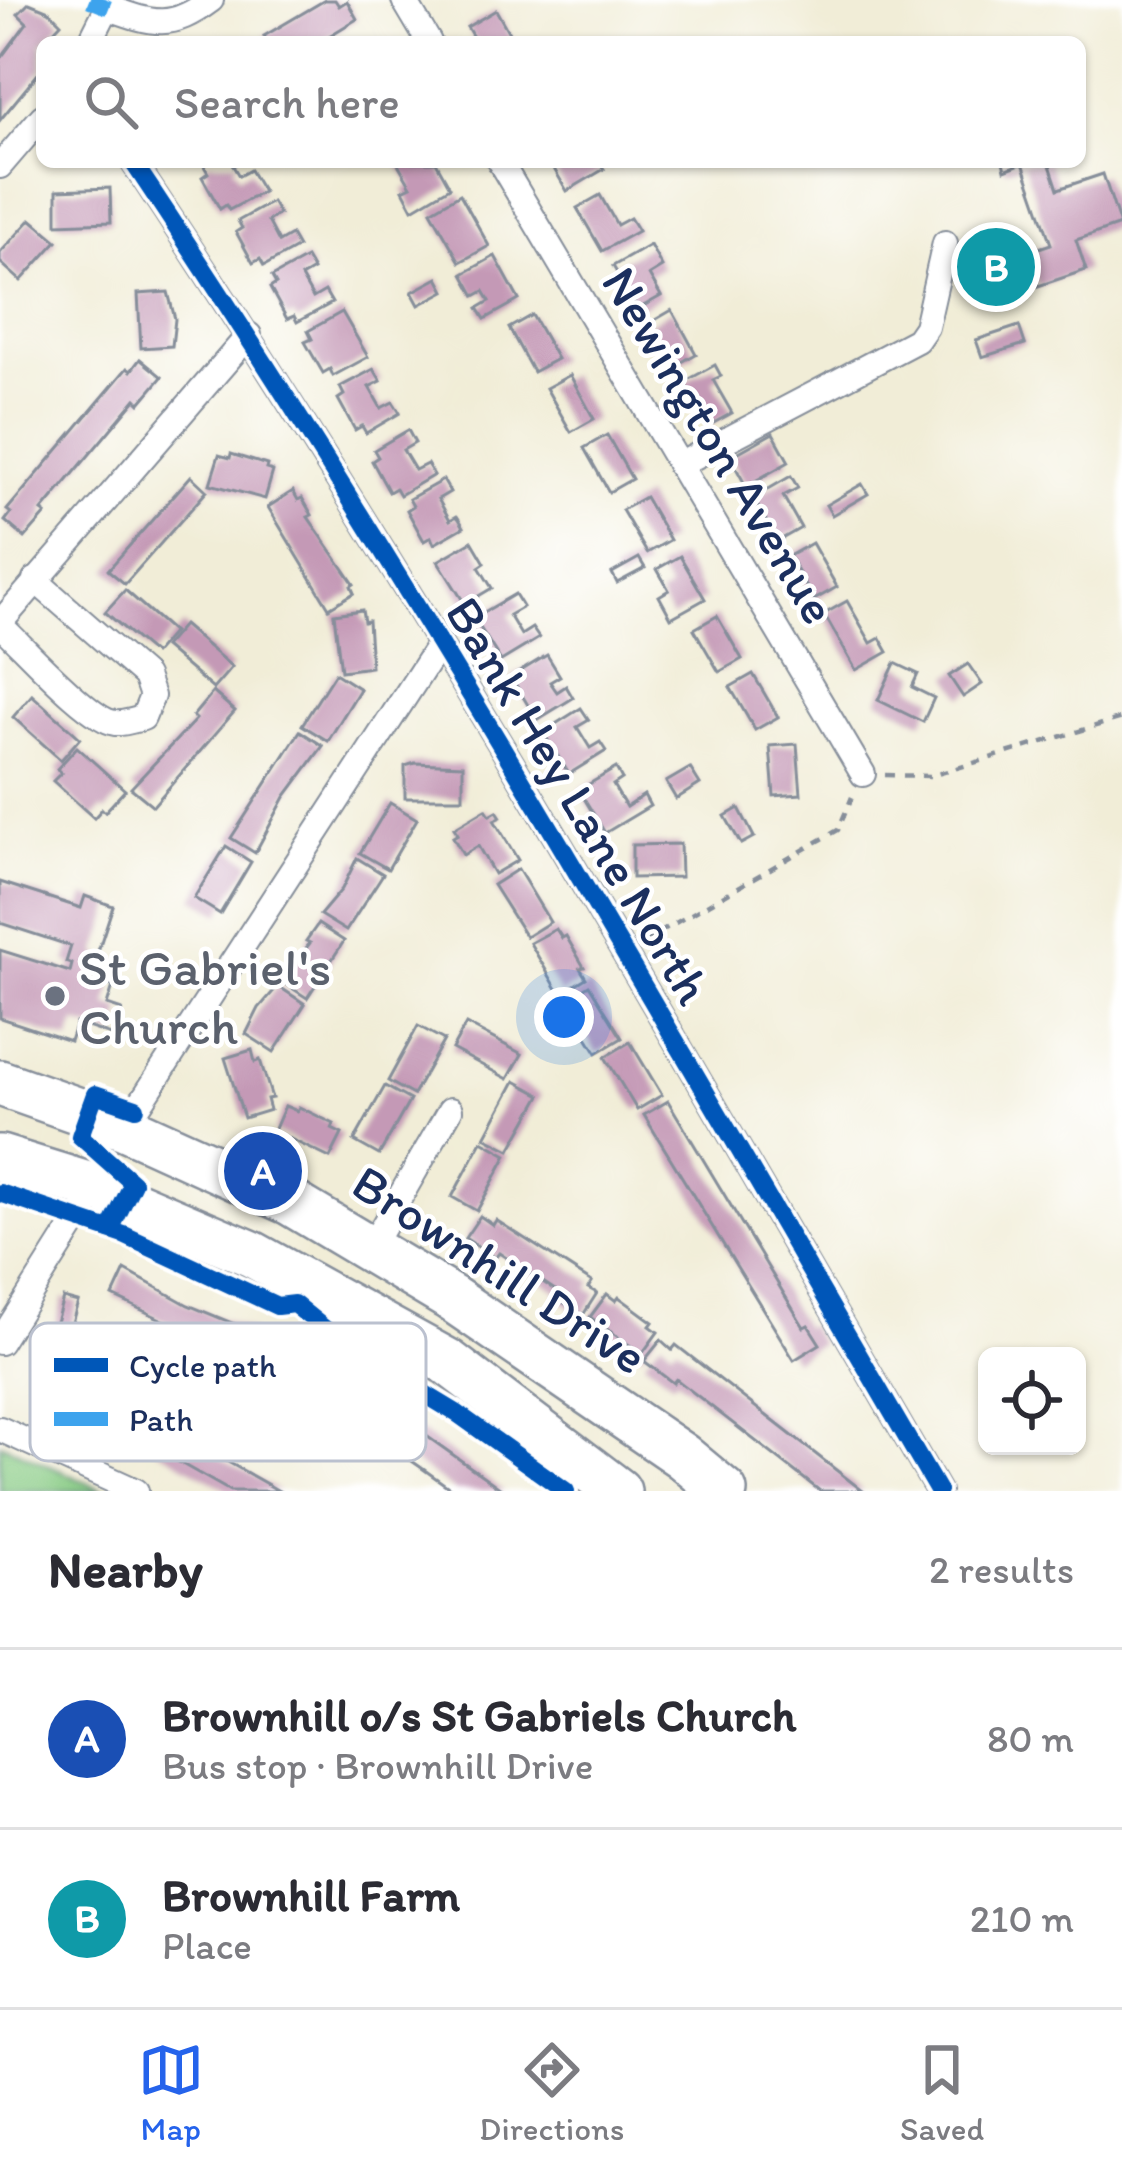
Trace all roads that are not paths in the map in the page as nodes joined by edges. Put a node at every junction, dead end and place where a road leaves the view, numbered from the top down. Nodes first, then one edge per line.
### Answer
1 (211, 0) edge
2 (404, 0) edge
3 (110, 4) edge
4 (93, 36) edge
5 (425, 36) edge
6 (36, 124) edge
7 (0, 166) edge
8 (137, 168) edge
9 (504, 168) edge
10 (945, 243) dead end
11 (248, 334) junction
12 (679, 465) junction
13 (35, 580) junction
14 (0, 624) edge
15 (438, 646) junction
16 (863, 774) road end
17 (0, 1083) edge
18 (450, 1110) dead end
19 (124, 1127) junction
20 (0, 1158) edge
21 (97, 1188) junction
22 (370, 1250) junction
23 (265, 1260) junction
24 (315, 1323) edge
25 (377, 1323) edge
26 (0, 1342) edge
27 (426, 1351) edge
28 (426, 1395) edge
29 (0, 1430) edge
30 (30, 1443) edge
31 (69, 1461) edge
32 (136, 1491) edge
33 (566, 1491) edge
34 (618, 1491) edge
35 (724, 1491) edge
36 (938, 1491) edge

1 - 3 street
2 - 5 street
3 - 4 street
6 - 7 street
8 - 11 street, Bank Hey Lane North
9 - 12 street, Newington Avenue
10 - 12 street
11 - 13 street
11 - 15 street, Bank Hey Lane North
12 - 16 street, Newington Avenue
13 - 14 street
13 - 14 street
15 - 19 street
15 - 36 street, Bank Hey Lane North
17 - 19 highway, Brownhill Drive
18 - 22 street
19 - 22 highway, Brownhill Drive
20 - 21 highway, Brownhill Drive
21 - 23 highway, Brownhill Drive
21 - 26 street
22 - 35 highway, Brownhill Drive
23 - 24 lane
23 - 25 highway, Brownhill Drive
27 - 34 highway, Brownhill Drive
28 - 33 lane
29 - 30 street
31 - 32 street

